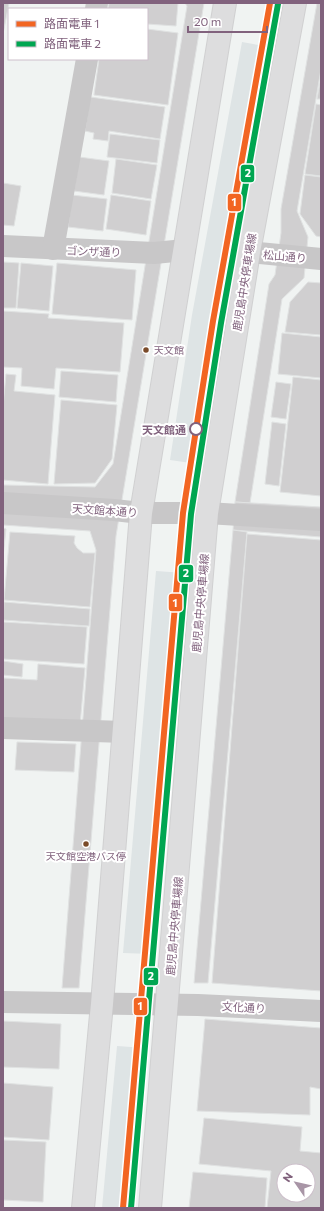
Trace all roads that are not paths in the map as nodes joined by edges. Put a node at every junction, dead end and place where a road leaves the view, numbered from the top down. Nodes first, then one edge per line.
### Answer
1 (225, 3) edge
2 (295, 3) edge
3 (87, 60) edge
4 (3, 246) edge
5 (53, 249) junction
6 (184, 250) junction
7 (249, 252) junction
8 (321, 259) edge
9 (3, 504) edge
10 (141, 513) junction
11 (207, 513) junction
12 (321, 520) edge
13 (3, 728) edge
14 (124, 732) junction
15 (3, 1002) edge
16 (102, 1004) junction
17 (168, 1005) junction
18 (321, 1011) edge
19 (83, 1208) edge
20 (150, 1208) edge

1 - 6 main road
2 - 7 main road, 鹿児島中央停車場線
3 - 5 street
4 - 5 street, ゴンザ通り
5 - 6 street, ゴンザ通り
6 - 10 main road
7 - 8 street, 松山通り
7 - 11 main road, 鹿児島中央停車場線
9 - 10 street, 天文館本通り
10 - 11 street, 天文館本通り
10 - 14 main road
11 - 12 street, 天文館本通り
11 - 17 main road, 鹿児島中央停車場線
13 - 14 street
14 - 16 main road
15 - 16 street, 文化通り
16 - 17 street, 文化通り
16 - 19 main road
17 - 18 street, 文化通り
17 - 20 main road, 鹿児島中央停車場線

